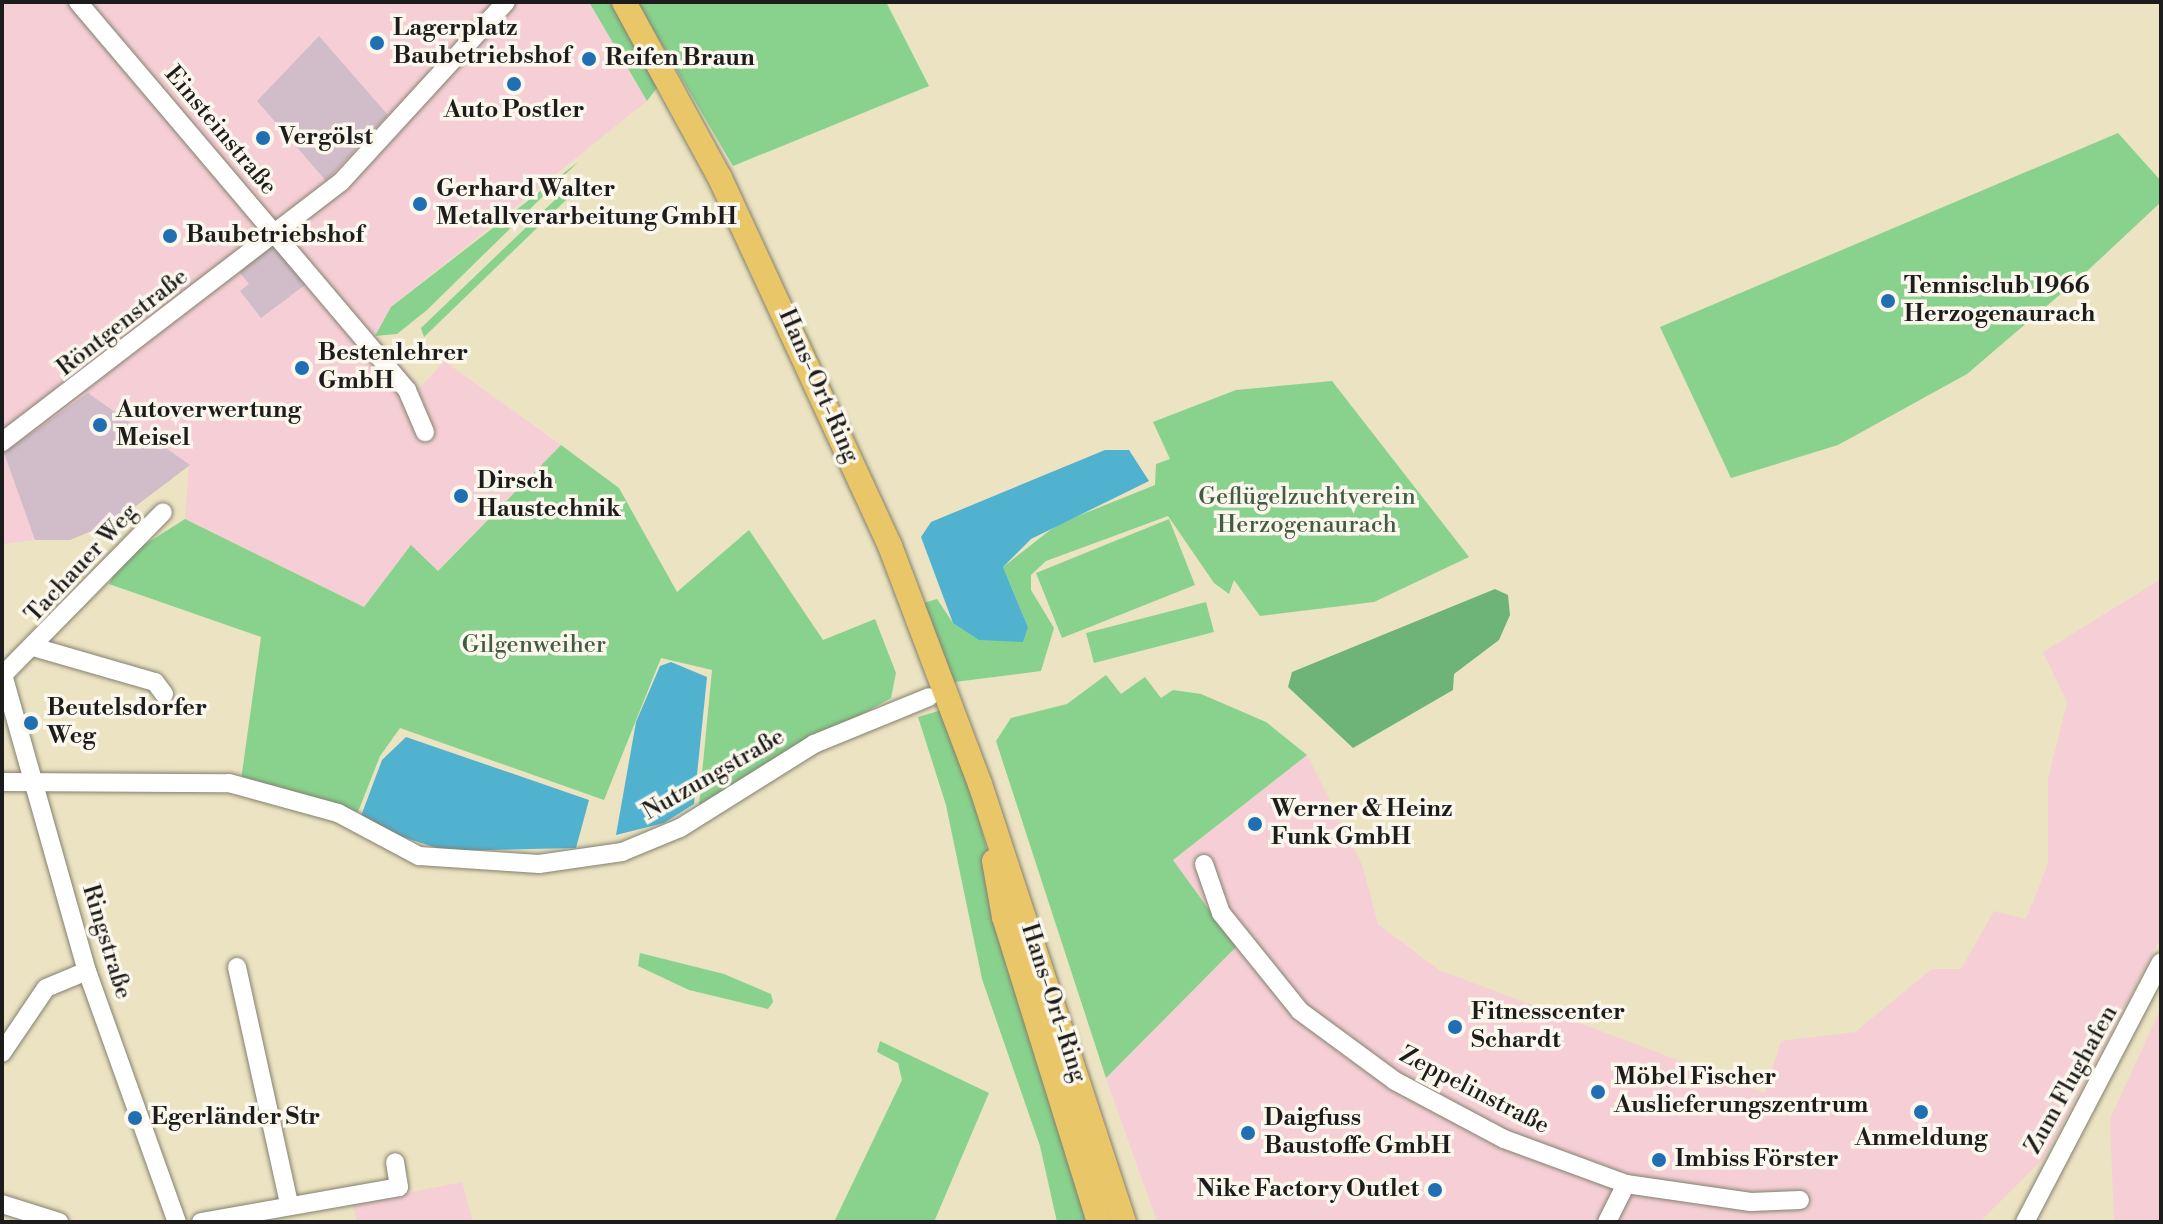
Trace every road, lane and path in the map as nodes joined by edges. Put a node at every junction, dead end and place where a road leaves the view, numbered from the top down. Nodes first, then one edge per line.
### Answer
1 (506, 2) edge
2 (624, 2) edge
3 (89, 6) edge
4 (275, 234) junction
5 (425, 432) dead end
6 (2, 442) edge
7 (163, 512) dead end
8 (37, 648) junction
9 (3, 673) edge
10 (164, 694) dead end
11 (929, 697) dead end
12 (2, 782) edge
13 (35, 783) junction
14 (980, 784) junction
15 (1204, 864) dead end
16 (2161, 962) edge
17 (237, 967) dead end
18 (87, 971) junction
19 (2, 1053) edge
20 (395, 1162) dead end
21 (1626, 1184) junction
22 (2038, 1195) junction
23 (1800, 1200) dead end
24 (1776, 1201) junction
25 (289, 1203) junction
26 (2, 1204) edge
27 (1778, 1220) edge
28 (59, 1222) edge
29 (177, 1222) edge
30 (201, 1222) edge
31 (1099, 1222) edge
32 (1124, 1222) edge
33 (1607, 1222) edge
34 (2025, 1222) edge
35 (2037, 1222) edge

1 - 4 street, Röntgenstraße
2 - 14 main road, Hans-Ort-Ring
3 - 4 street, Einsteinstraße
4 - 5 street, Einsteinstraße
4 - 6 street, Röntgenstraße
7 - 8 street, Tachauer Weg
8 - 9 street, Tachauer Weg
8 - 10 street, Tachauer Weg
9 - 13 street, Ringstraße
11 - 13 street, Nutzungstraße
12 - 13 street, Nutzungstraße
13 - 18 street, Ringstraße
14 - 31 main road, Hans-Ort-Ring
14 - 32 main road, Hans-Ort-Ring
15 - 21 street, Zeppelinstraße
16 - 22 street, Zum Flughafen
17 - 25 street
18 - 19 street
18 - 29 street, Ringstraße
20 - 25 street
21 - 24 street, Zeppelinstraße
21 - 33 street
22 - 34 street, Zum Flughafen
22 - 35 street, Zum Flughafen
23 - 24 street, Zeppelinstraße
24 - 27 street
25 - 30 street
26 - 28 street

